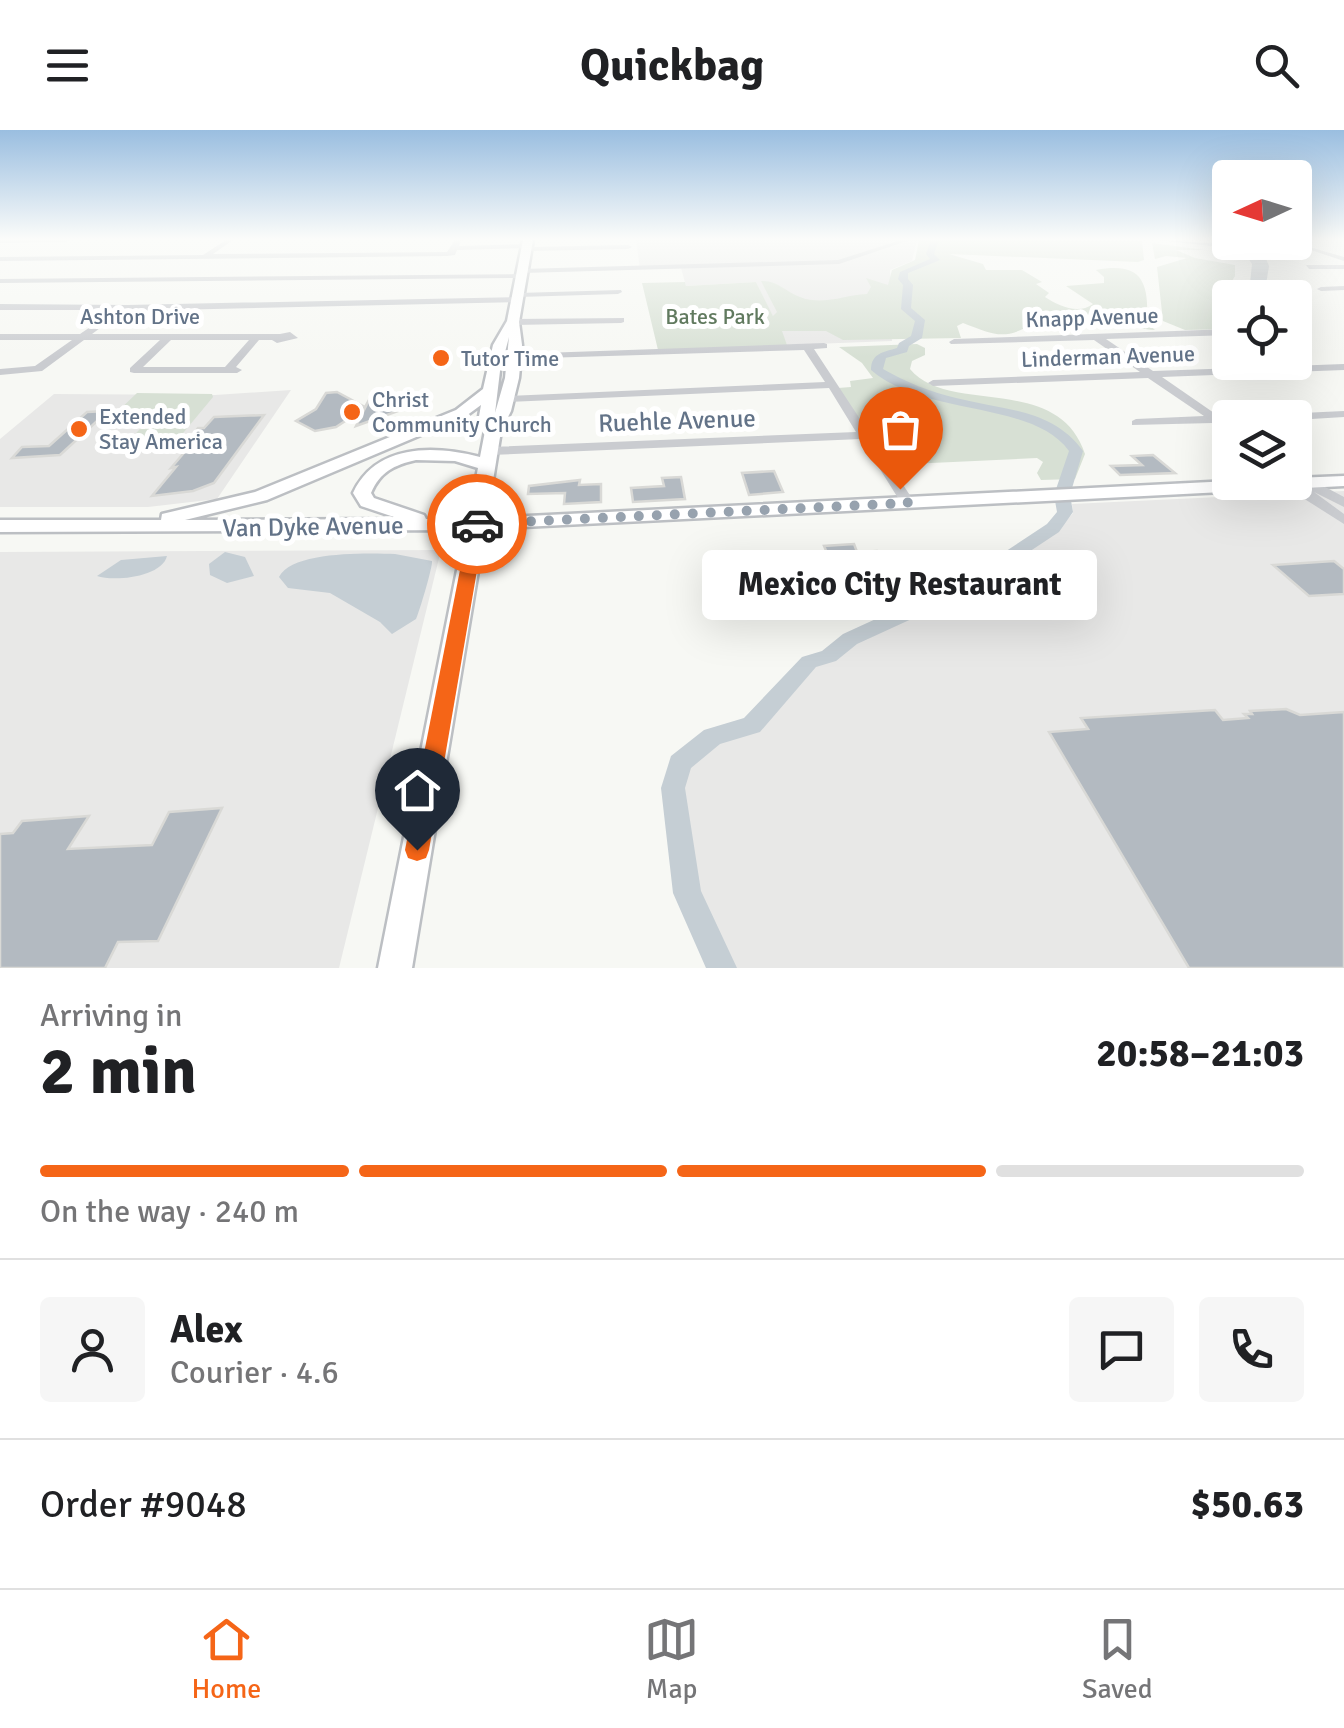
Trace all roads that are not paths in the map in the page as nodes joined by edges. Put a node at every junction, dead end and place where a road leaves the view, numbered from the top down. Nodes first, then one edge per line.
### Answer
1 (160, 279) edge
2 (236, 279) edge
3 (521, 279) edge
4 (0, 281) edge
5 (1321, 288) dead end
6 (1344, 288) edge
7 (618, 292) dead end
8 (517, 298) junction
9 (202, 304) junction
10 (0, 307) edge
11 (127, 308) junction
12 (620, 320) dead end
13 (513, 322) junction
14 (1212, 333) edge
15 (0, 336) edge
16 (84, 336) junction
17 (170, 336) junction
18 (257, 336) junction
19 (280, 336) dead end
20 (1096, 337) junction
21 (954, 342) dead end
22 (824, 346) dead end
23 (808, 348) junction
24 (514, 357) junction
25 (1344, 367) edge
26 (0, 372) edge
27 (1148, 374) junction
28 (933, 383) dead end
29 (834, 385) junction
30 (496, 398) junction
31 (1212, 412) edge
32 (1344, 414) edge
33 (1312, 416) edge
34 (1212, 420) edge
35 (1136, 423) dead end
36 (865, 435) junction
37 (488, 458) junction
38 (1312, 480) edge
39 (1344, 481) edge
40 (1212, 485) edge
41 (1312, 485) edge
42 (1312, 497) edge
43 (908, 503) junction
44 (1344, 503) edge
45 (1344, 520) edge
46 (476, 524) junction
47 (439, 525) junction
48 (0, 526) edge
49 (118, 527) junction
50 (185, 528) junction
51 (395, 968) edge

1 - 4 street
2 - 9 street
3 - 8 main road
5 - 6 street
7 - 8 street
8 - 9 street
8 - 13 main road
9 - 11 street
10 - 11 street
11 - 16 street
12 - 13 street
13 - 24 main road
13 - 30 main road
14 - 20 street, Knapp Avenue
15 - 16 street, Ashton Drive
16 - 17 street, Ashton Drive
16 - 26 street
17 - 18 street, Ashton Drive
17 - 18 street
18 - 19 street, Ashton Drive
20 - 21 street, Knapp Avenue
20 - 27 street
22 - 23 street
23 - 24 street
23 - 29 street
24 - 30 main road
25 - 27 street, Linderman Avenue
27 - 28 street, Linderman Avenue
27 - 31 street
29 - 30 street
29 - 36 street
30 - 37 main road
30 - 49 main road
30 - 50 main road
32 - 33 street
34 - 35 street
36 - 37 street, Ruehle Avenue
36 - 43 street
37 - 46 main road
37 - 47 main road
38 - 39 main road, Van Dyke Avenue
40 - 43 main road, Van Dyke Avenue
41 - 44 street
42 - 45 street
43 - 46 main road, Van Dyke Avenue
46 - 47 main road, Van Dyke Avenue
46 - 51 main road
47 - 50 main road, Van Dyke Avenue
48 - 49 main road, Van Dyke Avenue
49 - 50 main road, Van Dyke Avenue

